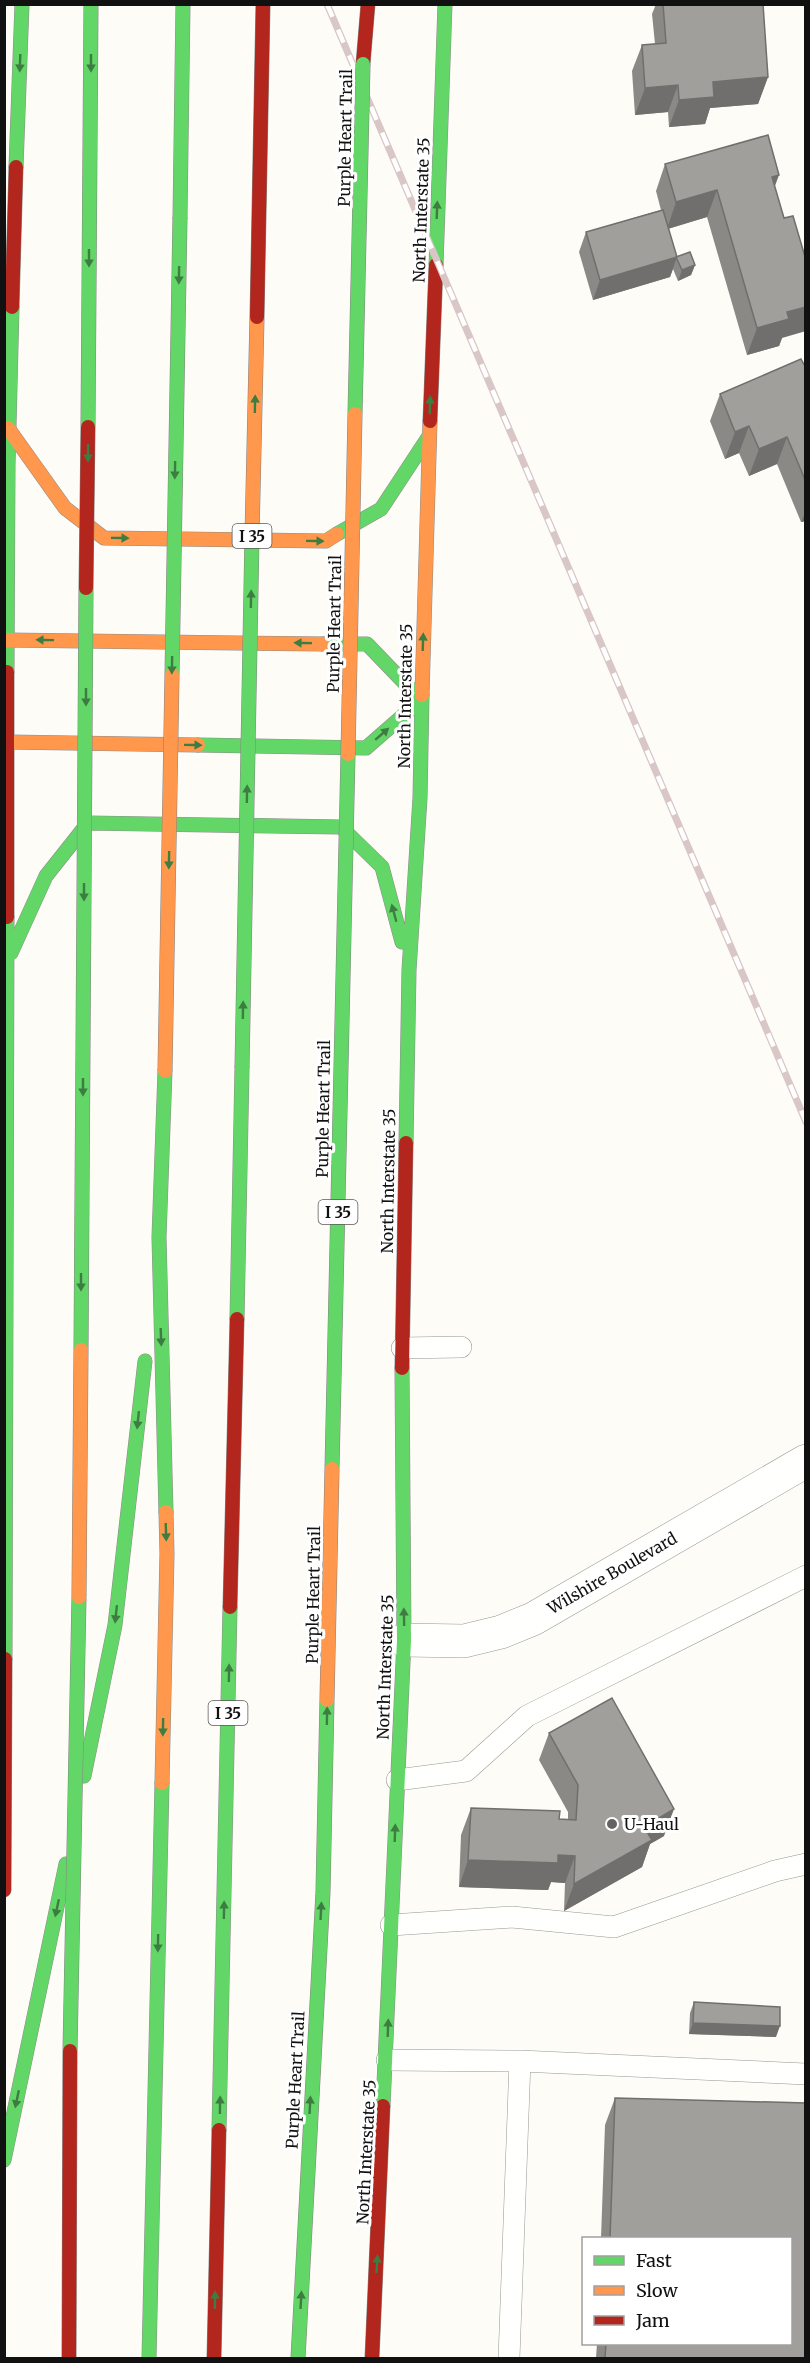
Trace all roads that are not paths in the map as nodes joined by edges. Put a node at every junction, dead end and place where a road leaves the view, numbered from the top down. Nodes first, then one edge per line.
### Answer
1 (22, 4) edge
2 (91, 4) edge
3 (183, 4) edge
4 (263, 4) edge
5 (363, 4) edge
6 (368, 4) edge
7 (445, 4) edge
8 (363, 64) junction
9 (8, 428) junction
10 (429, 435) junction
11 (5, 640) edge
12 (421, 700) junction
13 (6, 742) edge
14 (6, 965) junction
15 (409, 970) junction
16 (159, 1237) junction
17 (461, 1347) dead end
18 (402, 1348) junction
19 (806, 1461) edge
20 (806, 1576) edge
21 (404, 1640) junction
22 (6, 1671) edge
23 (397, 1780) junction
24 (806, 1864) edge
25 (4, 1890) edge
26 (391, 1925) junction
27 (387, 2060) junction
28 (520, 2061) junction
29 (806, 2073) edge
30 (4, 2160) edge
31 (69, 2358) edge
32 (149, 2358) edge
33 (214, 2358) edge
34 (298, 2358) edge
35 (372, 2358) edge
36 (509, 2358) edge

1 -> 9 main road
2 -> 31 main road, bridge
3 -> 16 main road, bridge
33 -> 4 main road, I 35, bridge
5 - 8 main road, Purple Heart Trail / I 35
6 - 8 main road
10 -> 7 main road, North Interstate 35
34 -> 8 main road, Purple Heart Trail / I 35, bridge
9 -> 10 main road
9 - 11 main road
12 -> 10 main road, North Interstate 35
12 -> 11 main road
11 - 13 main road
13 -> 12 main road
12 - 15 main road, North Interstate 35
13 - 14 main road
15 -> 14 main road
14 - 22 main road
15 - 18 main road, North Interstate 35
16 -> 30 main road
16 -> 32 main road
17 - 18 lane
21 -> 18 main road, North Interstate 35
19 - 21 street, Wilshire Boulevard
20 - 23 lane
21 - 23 main road, North Interstate 35
22 - 25 main road
26 -> 23 main road, North Interstate 35
24 - 26 lane
27 -> 26 main road, North Interstate 35
27 - 28 lane
35 -> 27 main road, North Interstate 35
28 - 29 lane
28 - 36 lane

